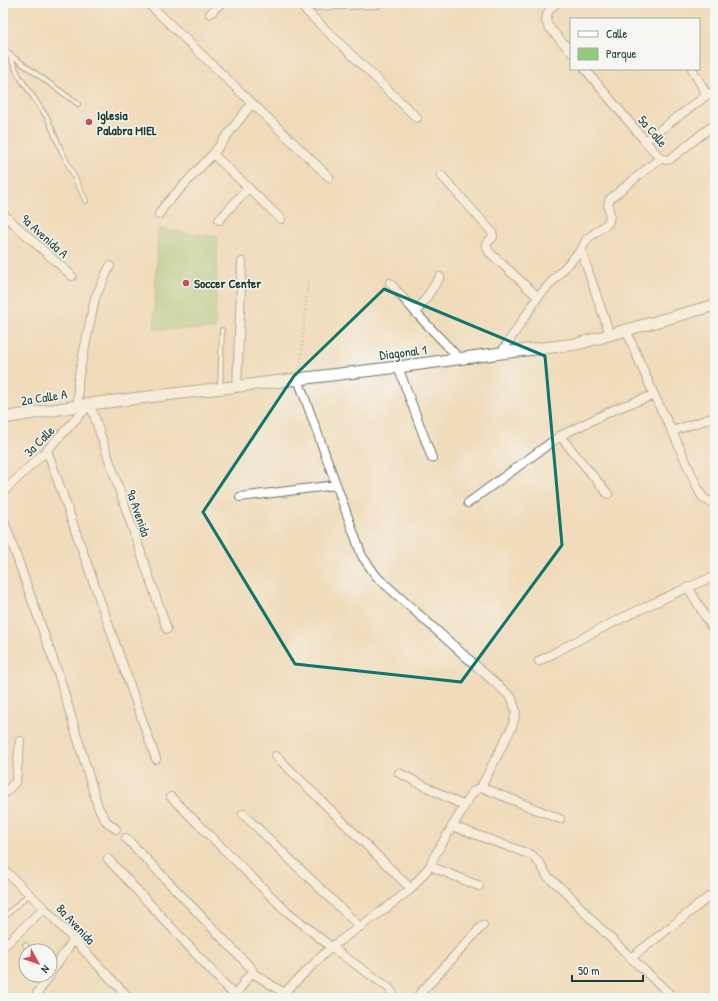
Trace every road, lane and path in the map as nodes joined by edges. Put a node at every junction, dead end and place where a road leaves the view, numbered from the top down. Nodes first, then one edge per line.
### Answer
1 (148, 3) edge
2 (221, 3) edge
3 (556, 3) edge
4 (301, 6) edge
5 (378, 6) dead end
6 (210, 14) dead end
7 (3, 48) edge
8 (570, 51) edge
9 (9, 54) junction
10 (587, 70) edge
11 (693, 70) edge
12 (711, 93) edge
13 (252, 103) junction
14 (78, 104) dead end
15 (417, 118) dead end
16 (715, 125) edge
17 (644, 140) junction
18 (213, 154) junction
19 (660, 158) junction
20 (441, 175) dead end
21 (329, 177) dead end
22 (248, 188) junction
23 (86, 201) dead end
24 (3, 214) edge
25 (159, 214) dead end
26 (281, 219) dead end
27 (219, 220) dead end
28 (581, 250) junction
29 (242, 262) dead end
30 (110, 266) dead end
31 (72, 276) dead end
32 (440, 277) dead end
33 (308, 280) dead end
34 (390, 283) dead end
35 (538, 297) junction
36 (715, 305) edge
37 (416, 313) junction
38 (222, 330) dead end
39 (626, 330) junction
40 (610, 335) junction
41 (500, 353) junction
42 (460, 359) junction
43 (398, 367) junction
44 (298, 379) junction
45 (237, 386) junction
46 (220, 388) junction
47 (654, 395) junction
48 (90, 404) junction
49 (78, 406) junction
50 (715, 417) edge
51 (3, 418) edge
52 (672, 431) junction
53 (560, 436) junction
54 (47, 450) junction
55 (432, 458) dead end
56 (336, 485) junction
57 (3, 492) edge
58 (608, 494) dead end
59 (240, 497) dead end
60 (715, 500) edge
61 (468, 503) dead end
62 (3, 518) edge
63 (715, 576) edge
64 (688, 587) junction
65 (167, 630) dead end
66 (715, 633) edge
67 (539, 661) dead end
68 (20, 741) dead end
69 (276, 756) dead end
70 (156, 759) dead end
71 (399, 773) dead end
72 (481, 787) junction
73 (3, 794) edge
74 (171, 797) dead end
75 (464, 806) junction
76 (243, 814) dead end
77 (560, 819) dead end
78 (452, 826) junction
79 (116, 830) dead end
80 (126, 838) dead end
81 (108, 859) dead end
82 (430, 866) junction
83 (3, 869) edge
84 (479, 886) dead end
85 (411, 888) junction
86 (715, 892) edge
87 (30, 894) junction
88 (44, 908) junction
89 (3, 918) edge
90 (483, 925) dead end
91 (360, 927) junction
92 (74, 939) junction
93 (3, 947) edge
94 (331, 947) junction
95 (631, 958) junction
96 (58, 961) edge
97 (253, 973) junction
98 (43, 983) edge
99 (284, 992) junction
100 (668, 996) edge
101 (127, 997) edge
102 (234, 997) edge
103 (34, 998) edge
104 (292, 998) edge
105 (396, 998) edge
106 (416, 998) edge

1 - 13 street
2 - 6 street
3 - 8 street
4 - 5 lane
4 - 15 street
7 - 9 lane
9 - 14 lane
9 - 23 lane
10 - 17 street, 5a Calle
11 - 12 street
12 - 17 street
13 - 18 street
13 - 21 street
16 - 19 street, 5a Calle
17 - 19 street, 5a Calle
18 - 22 street
18 - 25 street
19 - 28 street
20 - 35 street
22 - 26 street
22 - 27 street
24 - 31 street, 9a Avenida A
28 - 35 street
28 - 40 street
29 - 45 street
30 - 49 street
32 - 37 street
33 - 44 path
34 - 37 street
35 - 41 street
36 - 39 street, Diagonal 1
37 - 42 street
38 - 46 lane
39 - 40 street, Diagonal 1
39 - 47 street
40 - 41 street, Diagonal 1
41 - 42 street, Diagonal 1
42 - 43 street, Diagonal 1
43 - 44 street, Diagonal 1
43 - 55 street
44 - 45 street, Diagonal 1
44 - 56 street
45 - 46 street, Diagonal 1
46 - 48 street, Diagonal 1
47 - 52 street
47 - 53 street
48 - 49 street, 2a Calle A
48 - 54 street, 3a Calle
48 - 65 street, 9a Avenida
49 - 51 street, 2a Calle A
50 - 52 street
52 - 60 street
53 - 58 street
53 - 61 street
54 - 57 street, 3a Calle
54 - 70 street
56 - 59 street
56 - 72 street
62 - 79 street
63 - 64 street
64 - 66 street
64 - 67 street
68 - 73 street
69 - 85 street
71 - 75 street
72 - 75 street
72 - 77 street
74 - 94 street
75 - 78 street
76 - 91 street
78 - 82 street
78 - 95 street
80 - 97 street
81 - 102 street
82 - 84 street
82 - 85 street
83 - 87 street, 8a Avenida
85 - 91 street
86 - 95 street
87 - 88 street, 8a Avenida
87 - 89 lane
88 - 92 street, 8a Avenida
88 - 93 street
90 - 106 street
91 - 94 street
92 - 96 street
92 - 101 street, 8a Avenida
94 - 99 street
94 - 105 street
95 - 100 street
97 - 99 street
97 - 102 street
98 - 103 street
99 - 104 street

